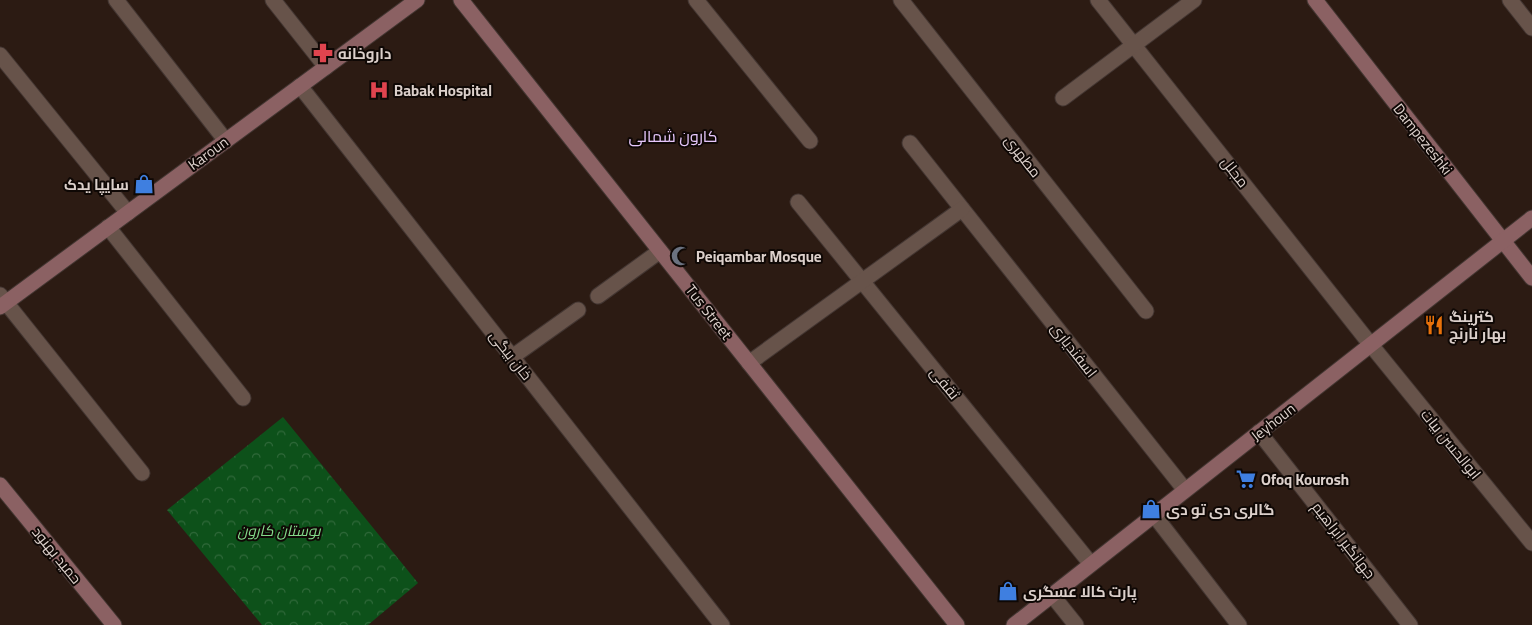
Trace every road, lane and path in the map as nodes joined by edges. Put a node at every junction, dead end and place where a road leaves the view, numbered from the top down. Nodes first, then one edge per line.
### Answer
1 (116, 0) edge
2 (273, 0) edge
3 (417, 0) edge
4 (460, 0) edge
5 (696, 0) edge
6 (901, 0) edge
7 (1098, 0) edge
8 (1194, 0) edge
9 (1315, 0) edge
10 (1510, 0) edge
11 (1532, 28) edge
12 (1134, 45) junction
13 (0, 55) edge
14 (326, 67) junction
15 (300, 86) junction
16 (1062, 98) dead end
17 (226, 140) junction
18 (810, 141) dead end
19 (910, 143) dead end
20 (798, 202) dead end
21 (962, 209) junction
22 (128, 213) junction
23 (1532, 218) edge
24 (108, 227) junction
25 (1503, 241) junction
26 (660, 251) junction
27 (1532, 278) edge
28 (862, 281) junction
29 (598, 296) dead end
30 (2, 302) edge
31 (578, 310) dead end
32 (1146, 311) dead end
33 (1371, 345) junction
34 (512, 357) junction
35 (750, 363) junction
36 (244, 398) dead end
37 (1259, 432) junction
38 (142, 473) dead end
39 (0, 485) edge
40 (1186, 490) junction
41 (1154, 515) junction
42 (1532, 543) edge
43 (1091, 564) junction
44 (1052, 595) junction
45 (114, 625) edge
46 (722, 625) edge
47 (957, 625) edge
48 (1014, 625) edge
49 (1076, 625) edge
50 (1239, 625) edge
51 (1410, 625) edge

1 - 17 street
2 - 14 street
3 - 14 main road, Karoun
4 - 26 main road, Tus Street
5 - 18 street
6 - 32 street, مطهری
7 - 12 street, مجلل
8 - 12 street
9 - 25 main road, Dampezeshki
10 - 11 street
12 - 16 street
12 - 33 street, مجلل
13 - 22 street
14 - 15 main road, Karoun
15 - 17 main road, Karoun
15 - 34 street, خان بیگی
17 - 22 main road, Karoun
19 - 21 street, اسفندیاری
20 - 28 street, ثقفی
21 - 28 street
21 - 40 street, اسفندیاری
22 - 24 main road, Karoun
23 - 25 main road, Jeyhoun
24 - 30 main road, Karoun
24 - 36 street
25 - 27 main road, Dampezeshki
25 - 33 main road, Jeyhoun
26 - 29 street
26 - 35 main road, Tus Street
28 - 35 street
28 - 43 street, ثقفی
30 - 38 street
31 - 34 street
33 - 37 main road, Jeyhoun
33 - 42 street, ابوالحسن بیات
34 - 46 street, خان بیگی
35 - 47 main road, Tus Street
37 - 40 main road, Jeyhoun
37 - 51 street, جهانگیر ابراهیم
39 - 45 main road, حمید بهنود
40 - 41 main road, Jeyhoun
41 - 43 main road, Jeyhoun
41 - 50 street
43 - 44 main road, Jeyhoun
44 - 48 main road, Jeyhoun
44 - 49 street

